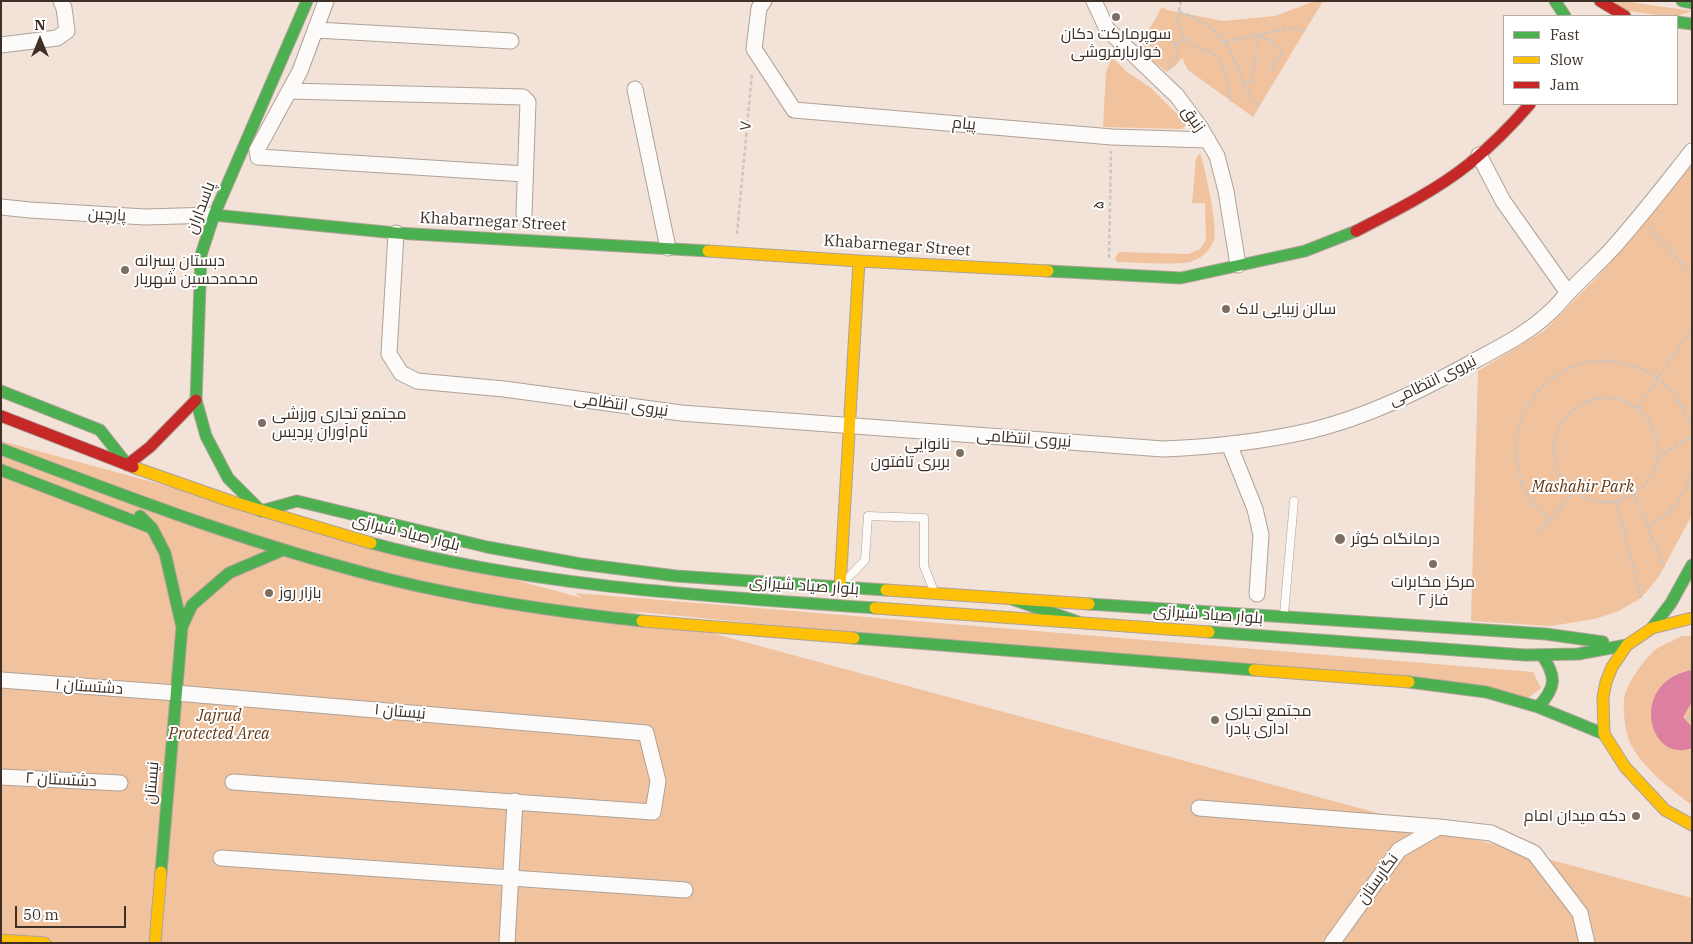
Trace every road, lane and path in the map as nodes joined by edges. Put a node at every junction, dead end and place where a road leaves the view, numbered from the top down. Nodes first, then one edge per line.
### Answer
1 (61, 1) edge
2 (307, 1) edge
3 (326, 1) edge
4 (764, 1) edge
5 (1094, 1) edge
6 (1181, 1) edge
7 (1555, 1) edge
8 (1682, 1) edge
9 (1692, 3) edge
10 (1596, 4) edge
11 (1178, 12) junction
12 (1564, 15) edge
13 (1623, 15) edge
14 (1678, 22) edge
15 (1692, 24) edge
16 (316, 30) junction
17 (1306, 30) dead end
18 (1259, 34) junction
19 (1184, 39) junction
20 (512, 42) dead end
21 (1225, 42) junction
22 (1175, 44) junction
23 (1, 45) edge
24 (754, 49) junction
25 (1142, 64) junction
26 (1271, 73) dead end
27 (1156, 77) junction
28 (1243, 82) junction
29 (636, 89) dead end
30 (289, 91) junction
31 (1231, 102) dead end
32 (1529, 105) edge
33 (1259, 107) dead end
34 (1112, 137) junction
35 (1208, 140) junction
36 (1692, 151) edge
37 (1479, 155) junction
38 (526, 174) junction
39 (1, 207) edge
40 (524, 214) dead end
41 (214, 215) junction
42 (1640, 217) junction
43 (396, 233) junction
44 (668, 248) junction
45 (736, 252) junction
46 (859, 261) junction
47 (1238, 265) junction
48 (1108, 274) junction
49 (1692, 275) edge
50 (1568, 293) junction
51 (1692, 329) edge
52 (1657, 378) junction
53 (1, 391) edge
54 (196, 400) junction
55 (1637, 408) junction
56 (1, 416) edge
57 (849, 426) junction
58 (1692, 429) edge
59 (1692, 436) edge
60 (1230, 444) junction
61 (1, 449) edge
62 (1658, 457) junction
63 (127, 465) junction
64 (1, 470) edge
65 (1692, 471) edge
66 (1574, 492) junction
67 (116, 494) junction
68 (1634, 494) junction
69 (1294, 501) dead end
70 (1616, 501) junction
71 (261, 511) junction
72 (1549, 520) junction
73 (1647, 526) junction
74 (152, 528) junction
75 (1538, 532) dead end
76 (283, 550) junction
77 (1692, 565) edge
78 (1664, 567) dead end
79 (840, 587) junction
80 (934, 593) junction
81 (1257, 594) dead end
82 (1012, 598) junction
83 (1641, 598) dead end
84 (1283, 616) junction
85 (1692, 618) edge
86 (1078, 622) junction
87 (182, 627) junction
88 (1652, 628) junction
89 (1627, 645) junction
90 (1542, 655) junction
91 (1, 680) edge
92 (176, 693) junction
93 (1538, 707) junction
94 (1692, 716) edge
95 (1688, 719) dead end
96 (1604, 734) junction
97 (1, 777) edge
98 (233, 782) dead end
99 (120, 783) dead end
100 (515, 801) junction
101 (1199, 808) dead end
102 (1665, 810) junction
103 (1692, 825) edge
104 (1439, 827) junction
105 (1683, 834) dead end
106 (221, 858) dead end
107 (510, 878) junction
108 (685, 890) dead end
109 (1, 940) edge
110 (44, 943) edge
111 (155, 943) edge
112 (507, 943) edge
113 (1332, 943) edge
114 (1587, 943) edge

1 - 23 street
2 - 41 main road, پاسداران
3 - 16 street
4 - 24 street
5 - 25 street, زنبق
6 - 11 path
7 - 12 main road
8 - 9 main road
10 - 13 main road
11 - 19 path
11 - 21 path
14 - 15 main road
16 - 20 street
16 - 30 street
17 - 18 path
18 - 21 path
18 - 26 path
18 - 28 path
19 - 22 path
19 - 31 path
21 - 28 path
22 - 25 path
22 - 27 path
24 - 34 street, پیام
24 - 45 path, ۷
25 - 27 street, زنبق
27 - 35 street, زنبق
28 - 33 path
29 - 44 street
30 - 38 street
30 - 38 street
32 - 37 main road, Khabarnegar Street
34 - 35 street, پیام
34 - 48 path, ۵
35 - 47 street, زنبق
36 - 42 street, نیروی انتظامی
37 - 47 main road, Khabarnegar Street
37 - 50 street
38 - 40 street
39 - 41 street, پارچین
41 - 43 main road, Khabarnegar Street
41 - 54 main road, پاسداران
42 - 49 path
42 - 50 street, نیروی انتظامی
43 - 44 main road, Khabarnegar Street
43 - 57 street, نیروی انتظامی
44 - 45 main road, Khabarnegar Street
45 - 46 main road, Khabarnegar Street
46 - 48 main road, Khabarnegar Street
46 - 57 main road
47 - 48 main road, Khabarnegar Street
50 - 60 street, نیروی انتظامی
51 - 52 path
52 - 55 path
52 - 58 path
52 - 72 path
53 - 63 main road
54 - 63 main road
54 - 71 main road, پاسداران
55 - 62 path
55 - 66 path
56 - 63 main road, بلوار صیاد شیرازی
57 - 60 street, نیروی انتظامی
57 - 79 main road
59 - 62 path
60 - 81 street
61 - 67 main road
62 - 68 path
63 - 71 main road, بلوار صیاد شیرازی
64 - 74 main road
65 - 73 path
66 - 70 path
66 - 72 path
67 - 74 main road
67 - 76 main road
68 - 70 path
68 - 73 path
69 - 84 lane
70 - 83 path
71 - 79 main road
71 - 86 main road, بلوار صیاد شیرازی
72 - 75 path
73 - 78 path
74 - 87 main road
76 - 87 main road
76 - 93 main road
77 - 88 main road
79 - 80 main road
79 - 80 lane
80 - 82 main road
82 - 84 main road
82 - 86 main road
84 - 89 main road
85 - 88 main road
86 - 90 main road, بلوار صیاد شیرازی
87 - 92 main road, نیستان
88 - 89 main road
89 - 90 main road, بلوار صیاد شیرازی
89 - 96 main road
90 - 93 main road
91 - 92 street, دشتستان ۱
92 - 100 street, نیستان ۱
92 - 111 main road, نیستان
93 - 96 main road
94 - 95 path
96 - 102 main road
97 - 99 street, دشتستان ۲
98 - 100 street
100 - 107 street
101 - 104 street
102 - 103 main road
102 - 105 main road
104 - 113 street, نگارستان
104 - 114 street
106 - 107 street
107 - 108 street
107 - 112 street
109 - 110 main road

